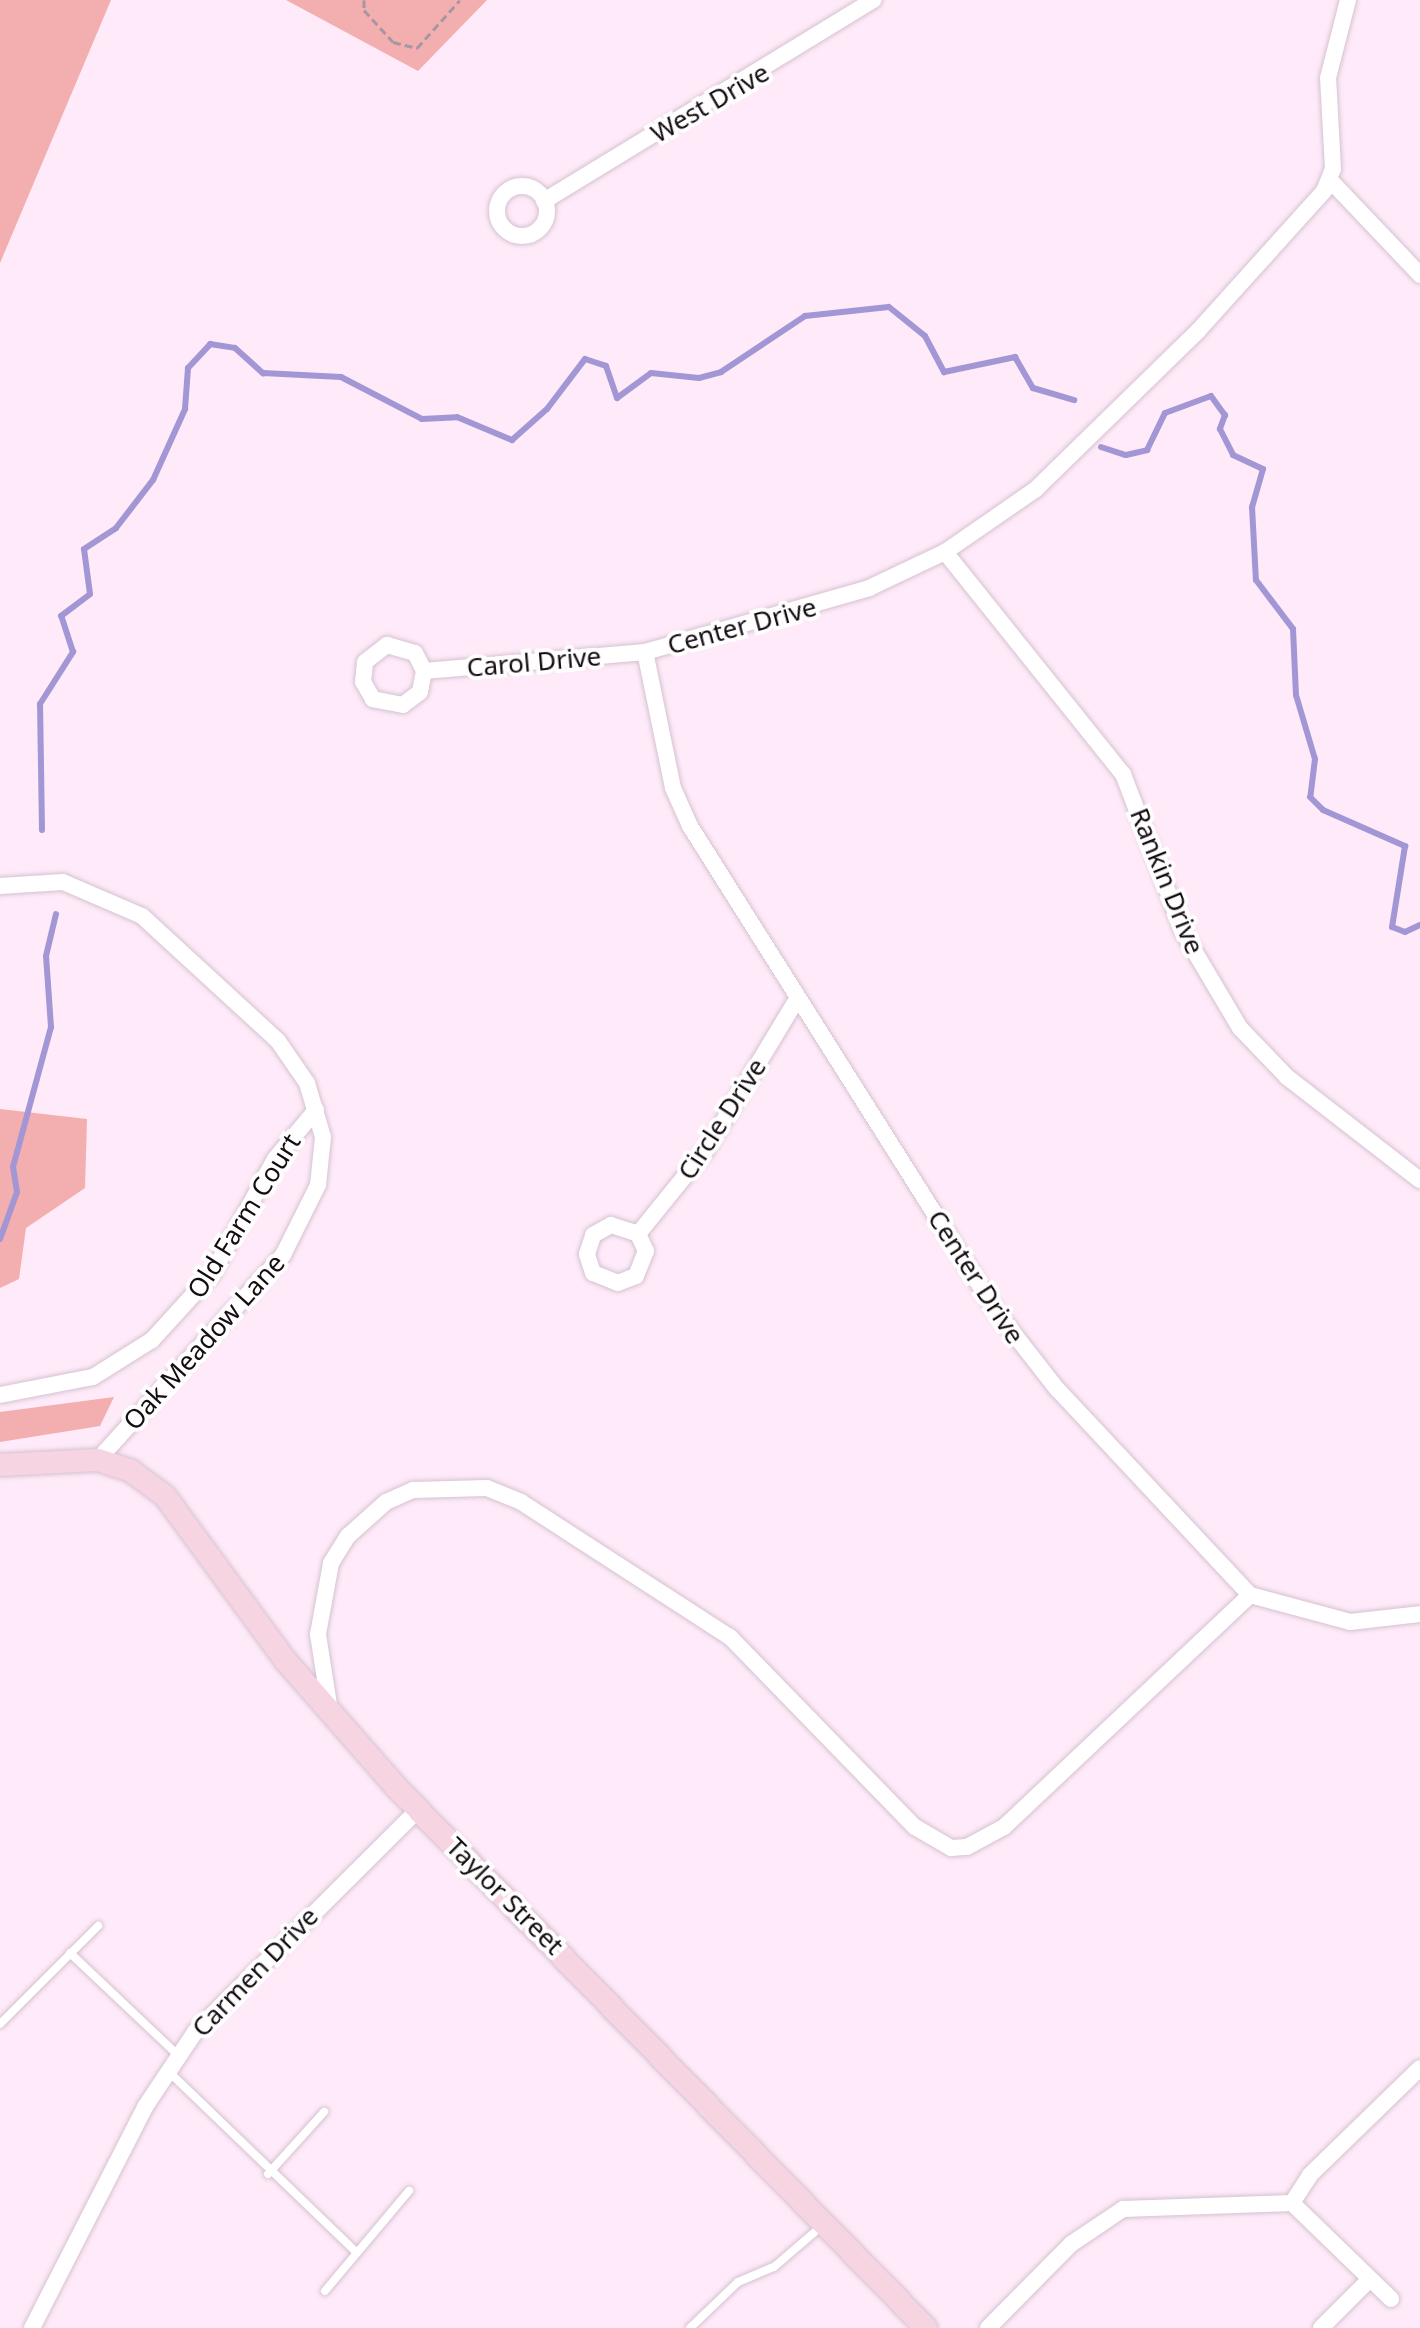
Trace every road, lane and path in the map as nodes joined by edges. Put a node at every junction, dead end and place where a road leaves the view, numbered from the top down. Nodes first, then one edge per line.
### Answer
1 (364, 0) edge
2 (460, 0) edge
3 (873, 0) edge
4 (1348, 0) edge
5 (1330, 180) junction
6 (544, 201) dead end
7 (1420, 275) edge
8 (945, 552) junction
9 (645, 652) junction
10 (424, 671) dead end
11 (0, 886) edge
12 (797, 999) junction
13 (316, 1110) junction
14 (1420, 1180) edge
15 (638, 1234) dead end
16 (0, 1395) edge
17 (98, 1460) junction
18 (0, 1465) edge
19 (1250, 1595) junction
20 (1420, 1614) edge
21 (331, 1716) junction
22 (419, 1809) junction
23 (98, 1926) dead end
24 (70, 1953) junction
25 (0, 2024) edge
26 (178, 2055) junction
27 (1420, 2068) edge
28 (167, 2071) junction
29 (324, 2112) dead end
30 (268, 2174) junction
31 (409, 2191) dead end
32 (1292, 2203) junction
33 (824, 2223) junction
34 (357, 2253) junction
35 (1370, 2279) junction
36 (325, 2291) dead end
37 (1391, 2299) dead end
38 (32, 2328) edge
39 (690, 2328) edge
40 (926, 2328) edge
41 (988, 2328) edge
42 (1321, 2328) edge

1 - 2 path
3 - 6 street, West Drive
4 - 5 street
5 - 7 street
5 - 8 street, Center Drive
8 - 9 street, Center Drive
8 - 14 street, Rankin Drive
9 - 10 street, Carol Drive
9 - 12 street, Center Drive
11 - 13 street, Oak Meadow Lane
12 - 15 street, Circle Drive
12 - 19 street, Center Drive
13 - 16 street, Old Farm Court
13 - 17 street, Oak Meadow Lane
17 - 18 street
17 - 21 street, Taylor Street
19 - 20 street
19 - 21 street
21 - 22 street, Taylor Street
22 - 26 street, Carmen Drive
22 - 33 street, Taylor Street
23 - 24 lane
24 - 25 lane
24 - 26 lane
26 - 28 street, Carmen Drive
27 - 32 street
28 - 30 lane
28 - 38 street, Carmen Drive
29 - 30 lane
30 - 34 lane
31 - 34 lane
32 - 35 street
32 - 41 street
33 - 39 lane
33 - 40 street, Taylor Street
34 - 36 lane
35 - 37 street
35 - 42 street

